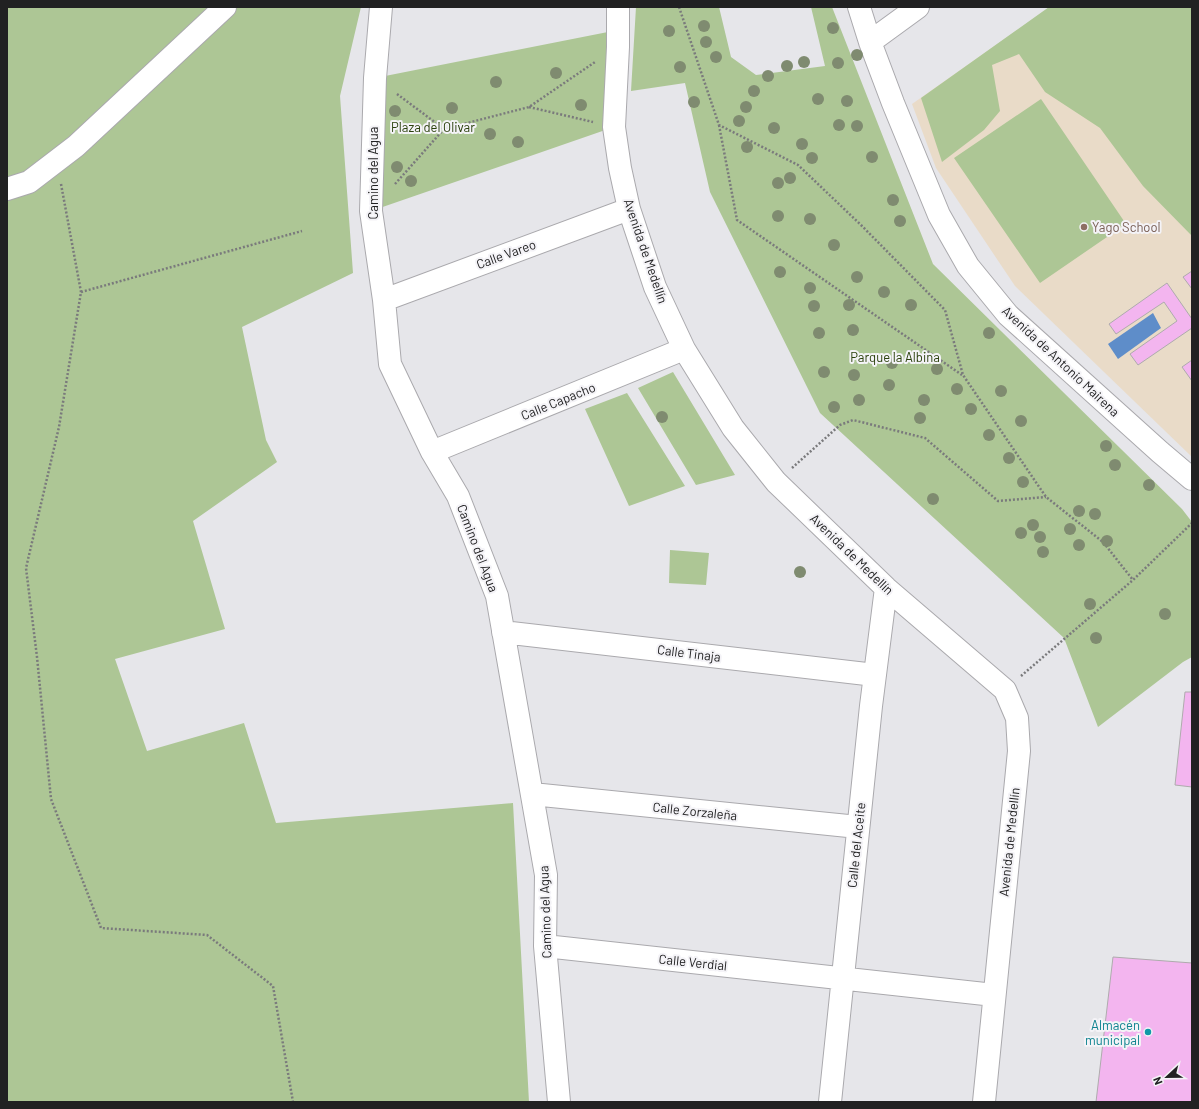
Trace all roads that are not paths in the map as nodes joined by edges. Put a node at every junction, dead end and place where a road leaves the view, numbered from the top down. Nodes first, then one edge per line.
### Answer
1 (225, 7) edge
2 (381, 7) edge
3 (618, 7) edge
4 (859, 7) edge
5 (918, 7) edge
6 (870, 42) junction
7 (7, 189) edge
8 (629, 209) junction
9 (384, 300) junction
10 (684, 350) junction
11 (432, 452) junction
12 (1192, 479) edge
13 (886, 588) junction
14 (503, 632) junction
15 (875, 675) junction
16 (532, 794) junction
17 (858, 827) junction
18 (545, 946) junction
19 (842, 978) junction
20 (994, 995) junction
21 (559, 1102) edge
22 (830, 1102) edge
23 (984, 1102) edge

1 - 7 street
2 - 9 street, Camino del Agua
3 - 8 street, Avenida de Medellín
4 - 6 street, Avenida de Antonio Mairena
5 - 6 street
6 - 12 street, Avenida de Antonio Mairena
8 - 9 street, Calle Vareo
8 - 10 street, Avenida de Medellín
9 - 11 street, Camino del Agua
10 - 11 street, Calle Capacho
10 - 13 street, Avenida de Medellín
11 - 14 street, Camino del Agua
13 - 15 street, Calle del Aceite
13 - 20 street, Avenida de Medellín
14 - 15 street, Calle Tinaja
14 - 16 street, Camino del Agua
15 - 17 street, Calle del Aceite
16 - 17 street, Calle Zorzaleña
16 - 18 street, Camino del Agua
17 - 19 street, Calle del Aceite
18 - 19 street, Calle Verdial
18 - 21 street, Camino del Agua
19 - 20 street, Calle Verdial
19 - 22 street, Calle del Aceite
20 - 23 street, Avenida de Medellín

